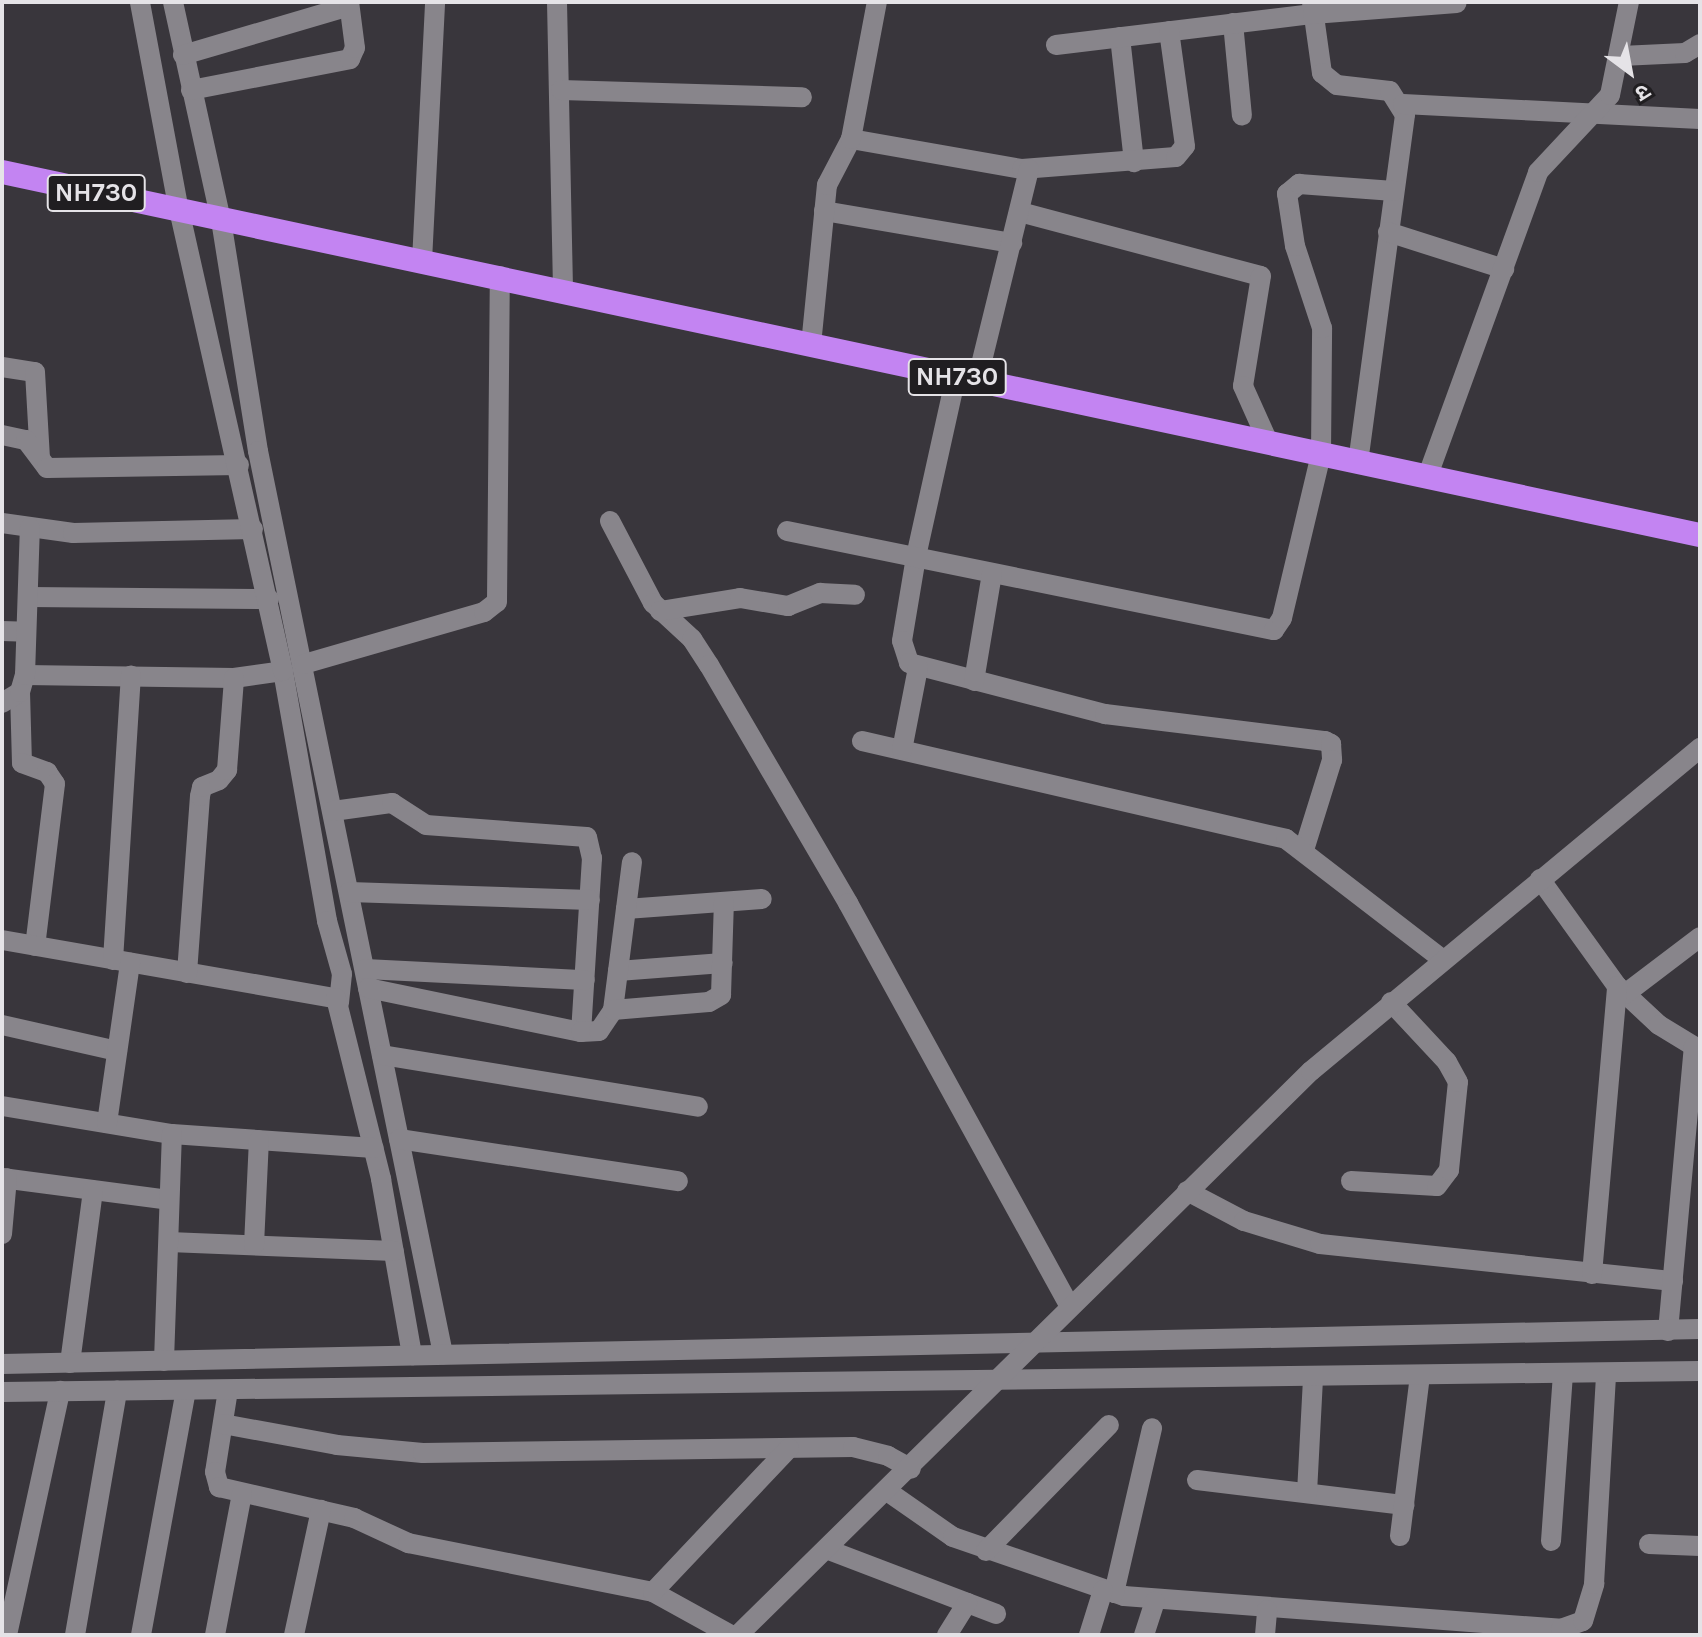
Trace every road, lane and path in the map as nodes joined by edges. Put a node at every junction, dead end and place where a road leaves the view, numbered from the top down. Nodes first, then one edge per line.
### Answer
1 (140, 2) edge
2 (173, 2) edge
3 (435, 2) edge
4 (557, 2) edge
5 (877, 2) edge
6 (1629, 2) edge
7 (1457, 3) edge
8 (349, 4) edge
9 (1313, 8) edge
10 (1233, 23) junction
11 (1169, 31) junction
12 (1120, 37) junction
13 (1700, 44) edge
14 (1056, 45) dead end
15 (183, 55) junction
16 (1621, 56) junction
17 (191, 90) junction
18 (561, 90) junction
19 (802, 97) dead end
20 (1403, 104) junction
21 (1596, 114) junction
22 (1242, 116) dead end
23 (1700, 119) edge
24 (851, 139) junction
25 (1134, 162) junction
26 (1029, 169) junction
27 (2, 172) edge
28 (1394, 191) junction
29 (824, 211) junction
30 (184, 212) junction
31 (1020, 212) junction
32 (218, 219) junction
33 (1388, 232) junction
34 (1012, 243) junction
35 (422, 261) junction
36 (1504, 269) junction
37 (500, 276) junction
38 (563, 291) junction
39 (811, 345) junction
40 (2, 367) edge
41 (966, 379) junction
42 (2, 435) edge
43 (1268, 442) junction
44 (1321, 454) junction
45 (1358, 462) junction
46 (40, 463) junction
47 (239, 465) junction
48 (1428, 475) junction
49 (610, 521) dead end
50 (2, 523) edge
51 (30, 528) junction
52 (253, 529) junction
53 (787, 531) dead end
54 (1700, 535) edge
55 (916, 557) junction
56 (992, 573) junction
57 (855, 595) dead end
58 (28, 597) junction
59 (269, 599) junction
60 (660, 611) junction
61 (2, 631) edge
62 (26, 632) junction
63 (304, 664) junction
64 (918, 668) junction
65 (283, 671) junction
66 (131, 676) junction
67 (234, 678) junction
68 (974, 681) junction
69 (16, 690) edge
70 (862, 741) dead end
71 (1700, 748) edge
72 (902, 750) junction
73 (12, 762) edge
74 (333, 811) junction
75 (1304, 850) junction
76 (632, 862) dead end
77 (1540, 879) junction
78 (349, 892) junction
79 (762, 899) dead end
80 (590, 900) junction
81 (724, 902) junction
82 (626, 909) junction
83 (1700, 937) edge
84 (2, 940) edge
85 (35, 946) junction
86 (1442, 959) junction
87 (122, 961) junction
88 (723, 963) junction
89 (618, 971) junction
90 (187, 973) junction
91 (366, 978) junction
92 (585, 980) junction
93 (1621, 990) junction
94 (1391, 1002) junction
95 (339, 1003) junction
96 (613, 1010) junction
97 (2, 1025) edge
98 (581, 1032) junction
99 (1697, 1048) edge
100 (117, 1051) junction
101 (382, 1055) junction
102 (2, 1106) edge
103 (698, 1107) dead end
104 (107, 1123) junction
105 (172, 1134) junction
106 (399, 1139) junction
107 (259, 1140) junction
108 (374, 1148) junction
109 (5, 1178) edge
110 (678, 1181) dead end
111 (1351, 1181) dead end
112 (93, 1191) junction
113 (1187, 1191) junction
114 (169, 1200) junction
115 (2, 1234) edge
116 (169, 1242) junction
117 (254, 1245) junction
118 (394, 1251) junction
119 (1592, 1274) junction
120 (1673, 1281) junction
121 (1070, 1307) junction
122 (1700, 1329) edge
123 (1668, 1331) junction
124 (1034, 1344) junction
125 (443, 1354) junction
126 (412, 1355) junction
127 (164, 1361) junction
128 (70, 1363) junction
129 (2, 1364) edge
130 (1700, 1371) edge
131 (1563, 1373) junction
132 (1606, 1373) junction
133 (1420, 1376) junction
134 (1003, 1378) junction
135 (1313, 1378) junction
136 (228, 1390) junction
137 (60, 1391) junction
138 (117, 1391) junction
139 (186, 1391) junction
140 (2, 1392) edge
141 (223, 1424) junction
142 (1109, 1425) dead end
143 (1152, 1428) dead end
144 (789, 1448) junction
145 (911, 1469) junction
146 (1197, 1480) dead end
147 (887, 1491) junction
148 (1307, 1493) junction
149 (242, 1494) junction
150 (1404, 1505) junction
151 (321, 1510) junction
152 (1400, 1536) dead end
153 (1551, 1541) dead end
154 (1649, 1544) dead end
155 (1700, 1546) edge
156 (826, 1549) junction
157 (986, 1551) junction
158 (653, 1592) junction
159 (1108, 1592) junction
160 (1155, 1602) junction
161 (967, 1603) junction
162 (1267, 1610) junction
163 (996, 1614) dead end
164 (1392, 1626) edge
165 (7, 1635) edge
166 (75, 1635) edge
167 (141, 1635) edge
168 (215, 1635) edge
169 (294, 1635) edge
170 (731, 1635) edge
171 (738, 1635) edge
172 (947, 1635) edge
173 (1089, 1635) edge
174 (1144, 1635) edge
175 (1265, 1635) edge

1 - 30 street
2 - 15 street
3 - 35 street
4 - 18 street
5 - 24 street
6 - 16 street
7 - 9 street
8 - 15 street
8 - 17 street
9 - 10 street
9 - 20 street
10 - 11 street
10 - 22 street
11 - 12 street
11 - 25 street
12 - 14 street
12 - 25 street
13 - 16 street
15 - 17 street
16 - 21 street
17 - 32 street
18 - 19 street
18 - 38 street
20 - 21 street
20 - 28 street
21 - 23 street
21 - 36 street
24 - 26 street
24 - 29 street
25 - 26 street
26 - 31 street
27 - 30 highway, NH730
28 - 33 street
28 - 44 street
29 - 34 street
29 - 39 street
30 - 32 highway, NH730
30 - 47 street
31 - 34 street
31 - 43 street
32 - 35 highway, NH730
32 - 63 street
33 - 36 street
33 - 45 street
34 - 41 street
35 - 37 highway, NH730
36 - 48 street
37 - 38 highway, NH730
37 - 63 street
38 - 39 highway, NH730
39 - 41 highway, NH730
40 - 46 street
41 - 43 highway, NH730
41 - 55 street
42 - 46 street
43 - 44 highway, NH730
44 - 45 highway, NH730
44 - 56 street
45 - 48 highway, NH730
46 - 47 street
47 - 52 street
48 - 54 highway, NH730
49 - 60 street
50 - 51 street
51 - 52 street
51 - 58 street
52 - 59 street
53 - 55 street
55 - 56 street
55 - 64 street
56 - 68 street
57 - 60 street
58 - 59 street
58 - 62 street
59 - 65 street
60 - 121 street
61 - 62 street
62 - 69 street
63 - 74 street
64 - 68 street
64 - 72 street
65 - 67 street
65 - 95 street
66 - 67 street
66 - 69 street
66 - 87 street
67 - 90 street
68 - 75 street
69 - 73 street
70 - 72 street
71 - 77 street
72 - 75 street
73 - 85 street
74 - 78 street
74 - 80 street
75 - 86 street
76 - 82 street
77 - 86 street
77 - 93 street
78 - 80 street
78 - 91 street
79 - 81 street
80 - 92 street
81 - 82 street
81 - 88 street
82 - 89 street
83 - 93 street
84 - 85 street
85 - 87 street
86 - 94 street
87 - 90 street
87 - 100 street
88 - 89 street
88 - 96 street
89 - 96 street
90 - 95 street
91 - 92 street
91 - 98 street
91 - 101 street
92 - 98 street
93 - 99 street
93 - 119 street
94 - 111 street
94 - 113 street
95 - 108 street
96 - 98 street
97 - 100 street
99 - 120 street
100 - 104 street
101 - 103 street
101 - 106 street
102 - 104 street
104 - 105 street
105 - 107 street
105 - 114 street
106 - 110 street
106 - 125 street
107 - 108 street
107 - 117 street
108 - 118 street
109 - 112 street
109 - 115 street
112 - 114 street
112 - 128 street
113 - 119 street
113 - 121 street
114 - 116 street
116 - 117 street
116 - 127 street
117 - 118 street
118 - 126 street
119 - 120 street
120 - 123 street
121 - 124 street
122 - 123 street
123 - 124 street
124 - 125 street
124 - 134 street
125 - 126 street
126 - 127 street
127 - 128 street
128 - 129 street
130 - 132 street
131 - 132 street
131 - 133 street
131 - 153 street
132 - 164 street
133 - 135 street
133 - 150 street
134 - 135 street
134 - 136 street
134 - 145 street
135 - 148 street
136 - 139 street
136 - 141 street
137 - 138 street
137 - 140 street
137 - 165 street
138 - 139 street
138 - 166 street
139 - 167 street
141 - 144 street
141 - 149 street
142 - 157 street
143 - 159 street
144 - 145 street
144 - 158 street
145 - 147 street
146 - 148 street
147 - 156 street
147 - 157 street
148 - 150 street
149 - 151 street
149 - 168 street
150 - 152 street
151 - 158 street
151 - 169 street
154 - 155 street
156 - 161 street
156 - 171 street
157 - 159 street
158 - 170 street
159 - 160 street
159 - 173 street
160 - 162 street
160 - 174 street
161 - 163 street
161 - 172 street
162 - 164 street
162 - 175 street

